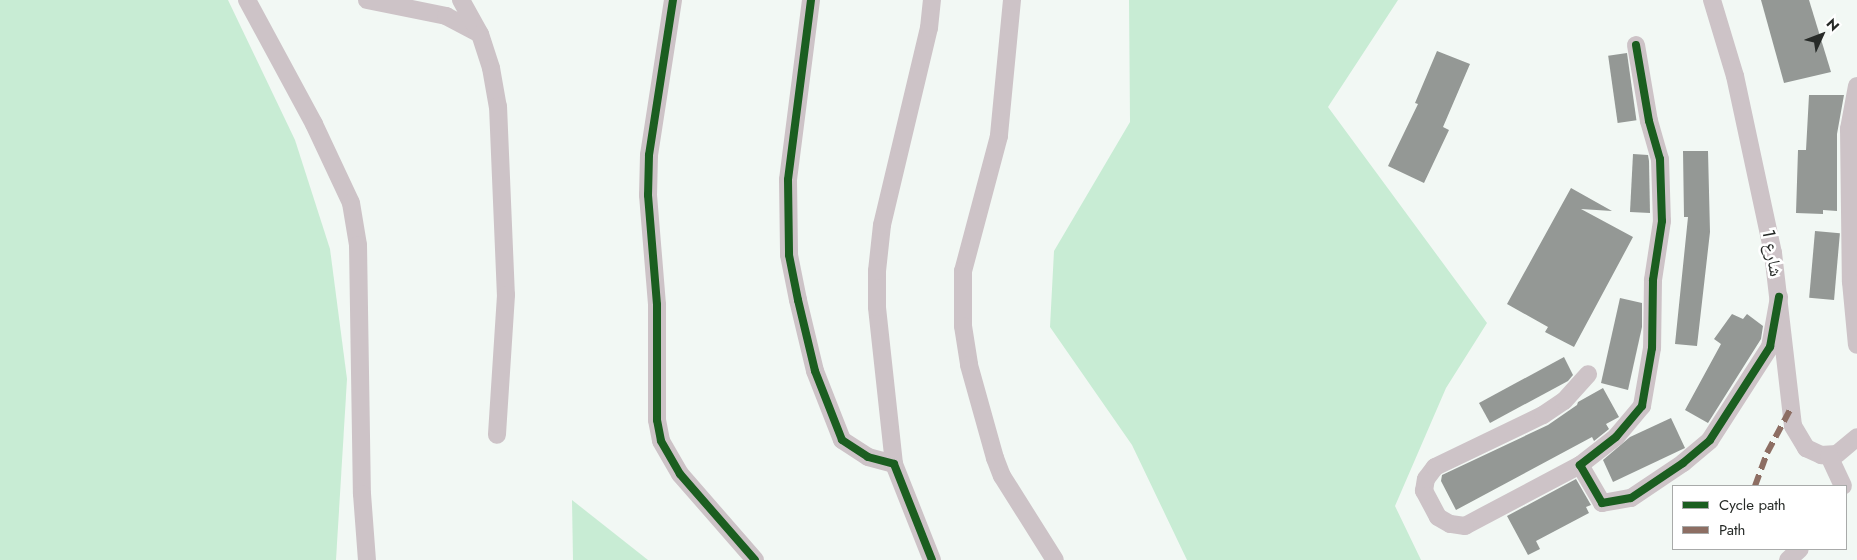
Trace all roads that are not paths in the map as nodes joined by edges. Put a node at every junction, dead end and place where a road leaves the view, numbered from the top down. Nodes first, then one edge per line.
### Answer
1 (247, 0) edge
2 (368, 0) edge
3 (461, 0) edge
4 (673, 0) edge
5 (811, 0) edge
6 (932, 0) edge
7 (1012, 0) edge
8 (1712, 0) edge
9 (480, 34) junction
10 (1636, 45) dead end
11 (1857, 86) edge
12 (1779, 297) junction
13 (1857, 345) edge
14 (1588, 374) dead end
15 (497, 435) dead end
16 (1857, 438) edge
17 (1829, 456) junction
18 (894, 464) junction
19 (1580, 465) junction
20 (1842, 485) edge
21 (1799, 550) edge
22 (367, 560) edge
23 (755, 560) edge
24 (932, 560) edge
25 (1055, 560) edge
26 (1788, 560) edge

1 - 22 street
2 - 9 street
3 - 9 street
4 - 23 street
5 - 18 street
6 - 18 street
7 - 25 street
8 - 12 street, شارع 1
9 - 15 street
10 - 19 street
11 - 13 street
12 - 17 street, شارع 1
12 - 19 street
14 - 19 street
16 - 17 street
17 - 20 street
18 - 24 street
21 - 26 street

